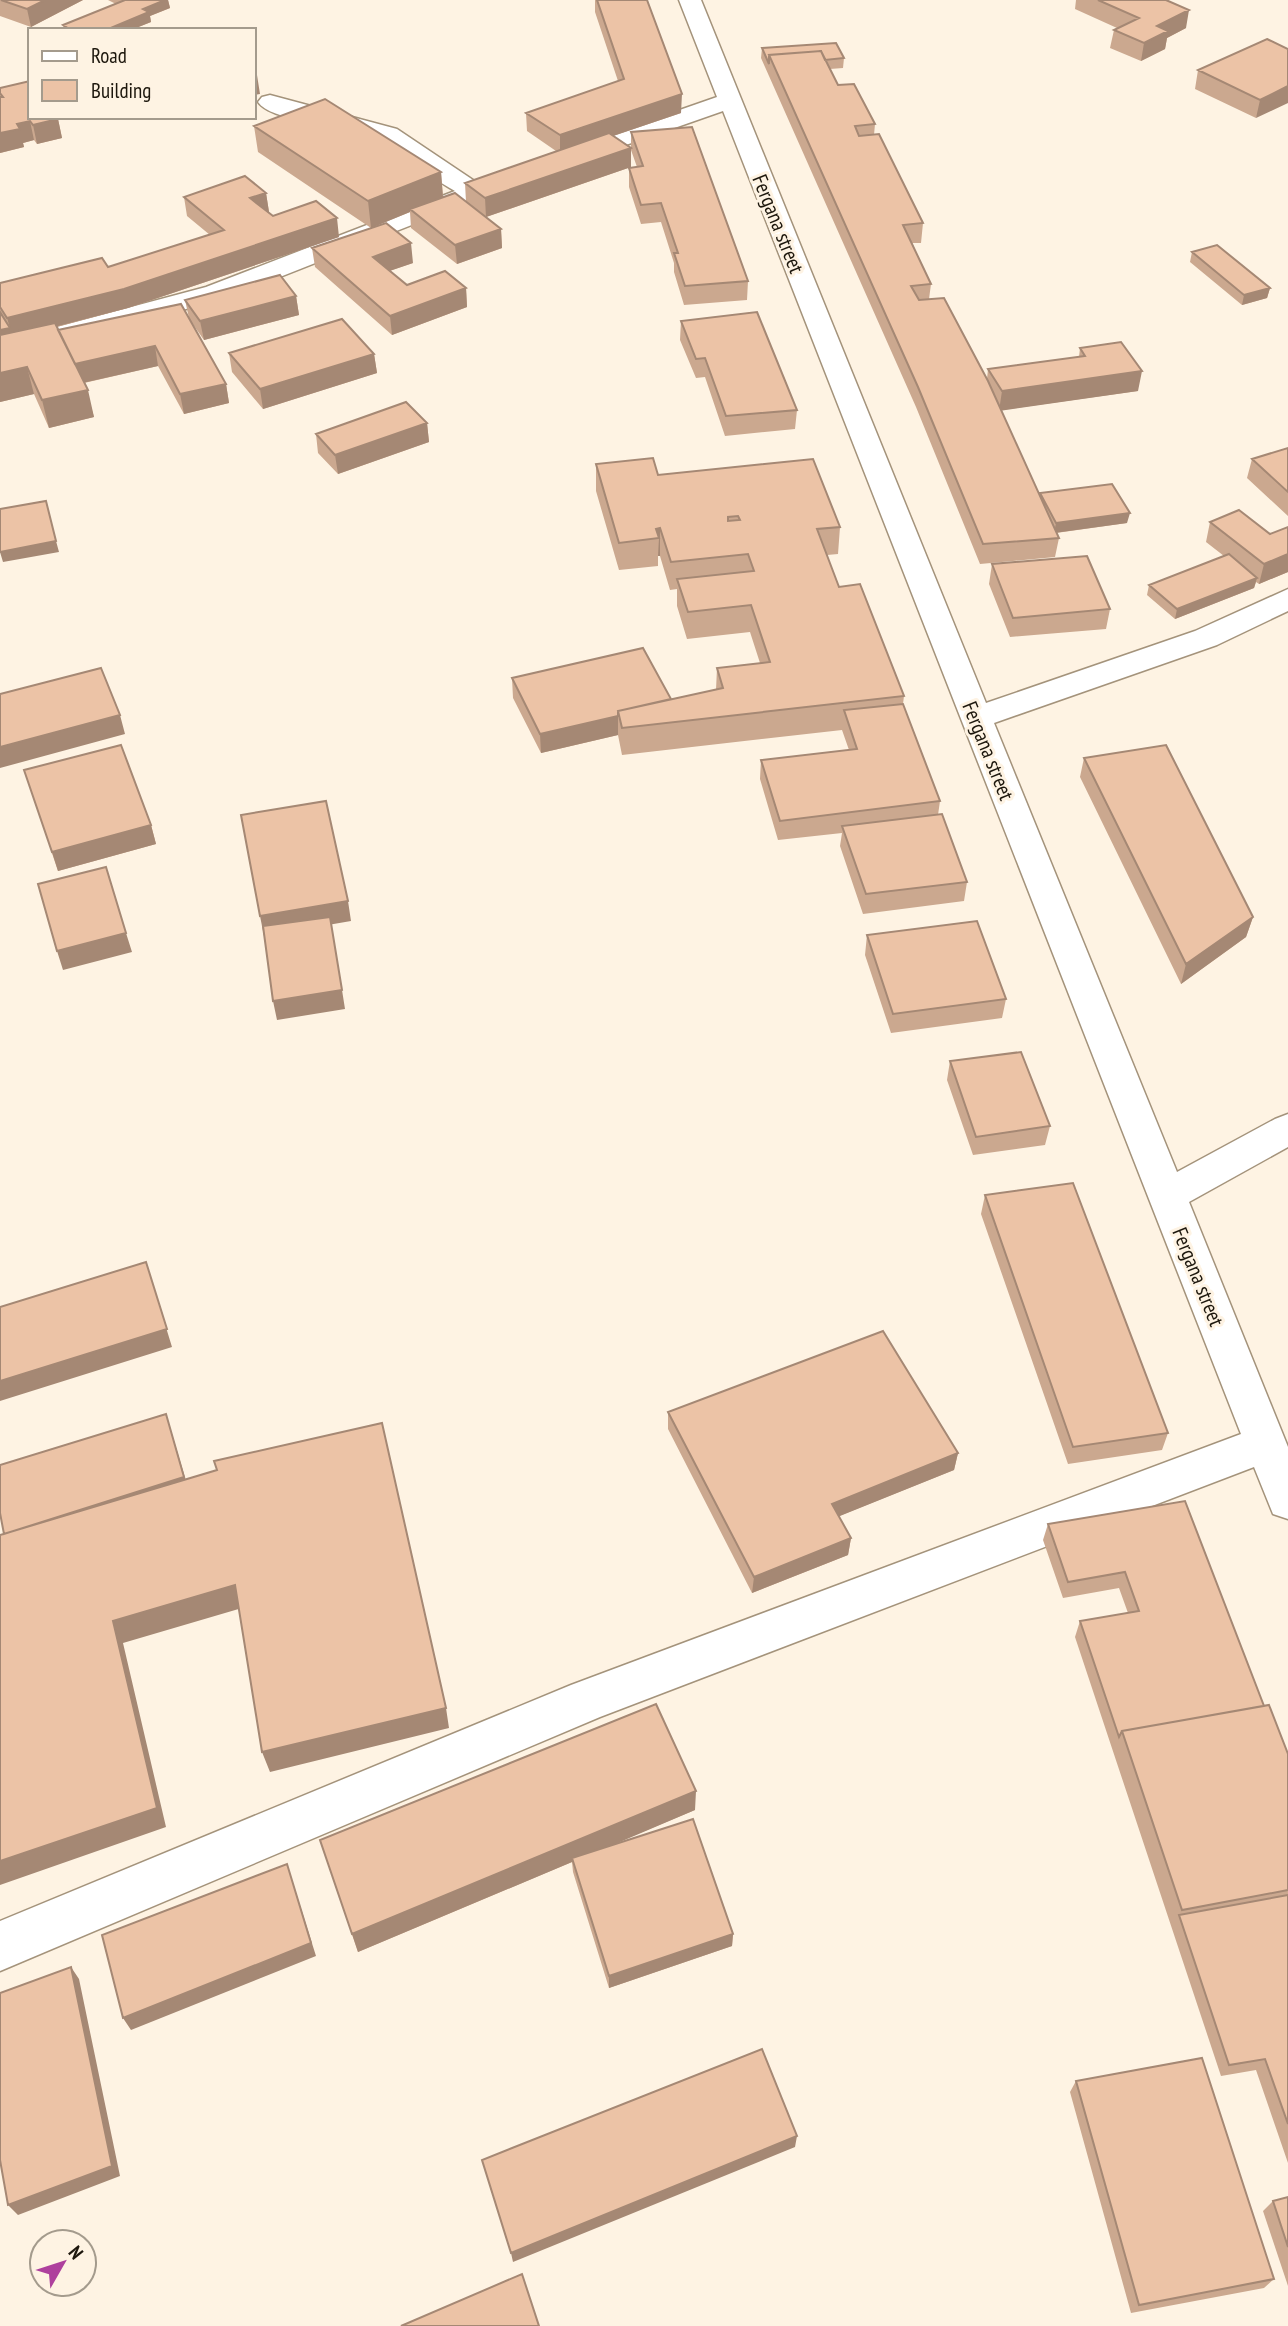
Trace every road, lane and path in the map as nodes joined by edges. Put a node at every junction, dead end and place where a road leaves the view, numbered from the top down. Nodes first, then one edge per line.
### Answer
1 (690, 0) edge
2 (729, 101) junction
3 (270, 102) dead end
4 (474, 191) junction
5 (0, 351) edge
6 (1288, 599) edge
7 (975, 718) junction
8 (1288, 1129) edge
9 (1165, 1197) junction
10 (1265, 1444) junction
11 (1288, 1500) edge
12 (0, 1945) edge

1 - 2 street, Fergana street
2 - 4 street
2 - 7 street, Fergana street
3 - 4 street
4 - 5 street
6 - 7 street
7 - 9 street, Fergana street
8 - 9 street
9 - 10 street, Fergana street
10 - 11 street, Fergana street
10 - 12 street

